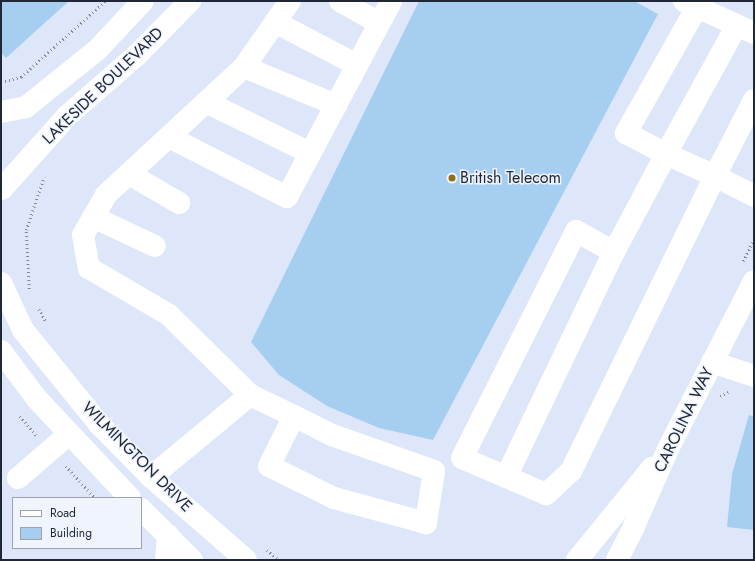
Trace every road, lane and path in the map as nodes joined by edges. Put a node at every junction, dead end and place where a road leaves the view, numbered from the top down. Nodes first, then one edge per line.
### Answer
1 (105, 1) edge
2 (143, 1) edge
3 (190, 1) edge
4 (290, 1) edge
5 (340, 1) edge
6 (391, 1) edge
7 (691, 4) edge
8 (275, 22) junction
9 (379, 23) junction
10 (746, 29) edge
11 (357, 65) junction
12 (244, 67) junction
13 (1, 82) edge
14 (754, 100) edge
15 (206, 102) junction
16 (336, 104) junction
17 (1, 112) edge
18 (169, 137) junction
19 (310, 153) junction
20 (666, 154) junction
21 (129, 174) junction
22 (44, 175) dead end
23 (715, 176) junction
24 (1, 191) edge
25 (754, 196) edge
26 (179, 203) dead end
27 (93, 217) junction
28 (155, 246) dead end
29 (614, 252) junction
30 (754, 281) edge
31 (1, 283) edge
32 (32, 295) dead end
33 (38, 307) dead end
34 (48, 324) dead end
35 (1, 351) edge
36 (712, 362) junction
37 (754, 376) edge
38 (250, 395) junction
39 (294, 416) junction
40 (69, 434) junction
41 (669, 447) junction
42 (462, 458) junction
43 (434, 471) junction
44 (151, 477) junction
45 (506, 477) junction
46 (18, 478) dead end
47 (129, 497) edge
48 (142, 510) edge
49 (168, 535) junction
50 (166, 560) edge
51 (192, 560) edge
52 (246, 560) edge
53 (577, 560) edge
54 (617, 560) edge

1 - 13 path
2 - 17 street, LAKESIDE BOULEVARD
3 - 24 street, LAKESIDE BOULEVARD
4 - 8 street
5 - 9 street
6 - 9 street
7 - 10 street
7 - 20 street
8 - 11 street
8 - 12 street
9 - 11 street
10 - 20 street
11 - 16 street
12 - 15 street
12 - 16 street
14 - 23 street
15 - 18 street
15 - 19 street
16 - 19 street
18 - 19 street
18 - 21 street
20 - 23 street
20 - 29 street
21 - 26 street
21 - 27 street
22 - 32 path
23 - 25 street
23 - 45 street
27 - 28 street
27 - 38 street
29 - 42 street
29 - 45 street
30 - 36 street, CAROLINA WAY
31 - 44 street, WILMINGTON DRIVE
33 - 34 path
35 - 40 street, WILMINGTON DRIVE
36 - 37 street
36 - 41 street, CAROLINA WAY
38 - 39 street
38 - 44 street
39 - 43 street
39 - 43 street
40 - 46 street
40 - 47 street, WILMINGTON DRIVE
41 - 53 street
41 - 54 street, CAROLINA WAY
42 - 43 street
42 - 45 street
44 - 52 street, WILMINGTON DRIVE
48 - 49 street
49 - 50 street
49 - 51 street

